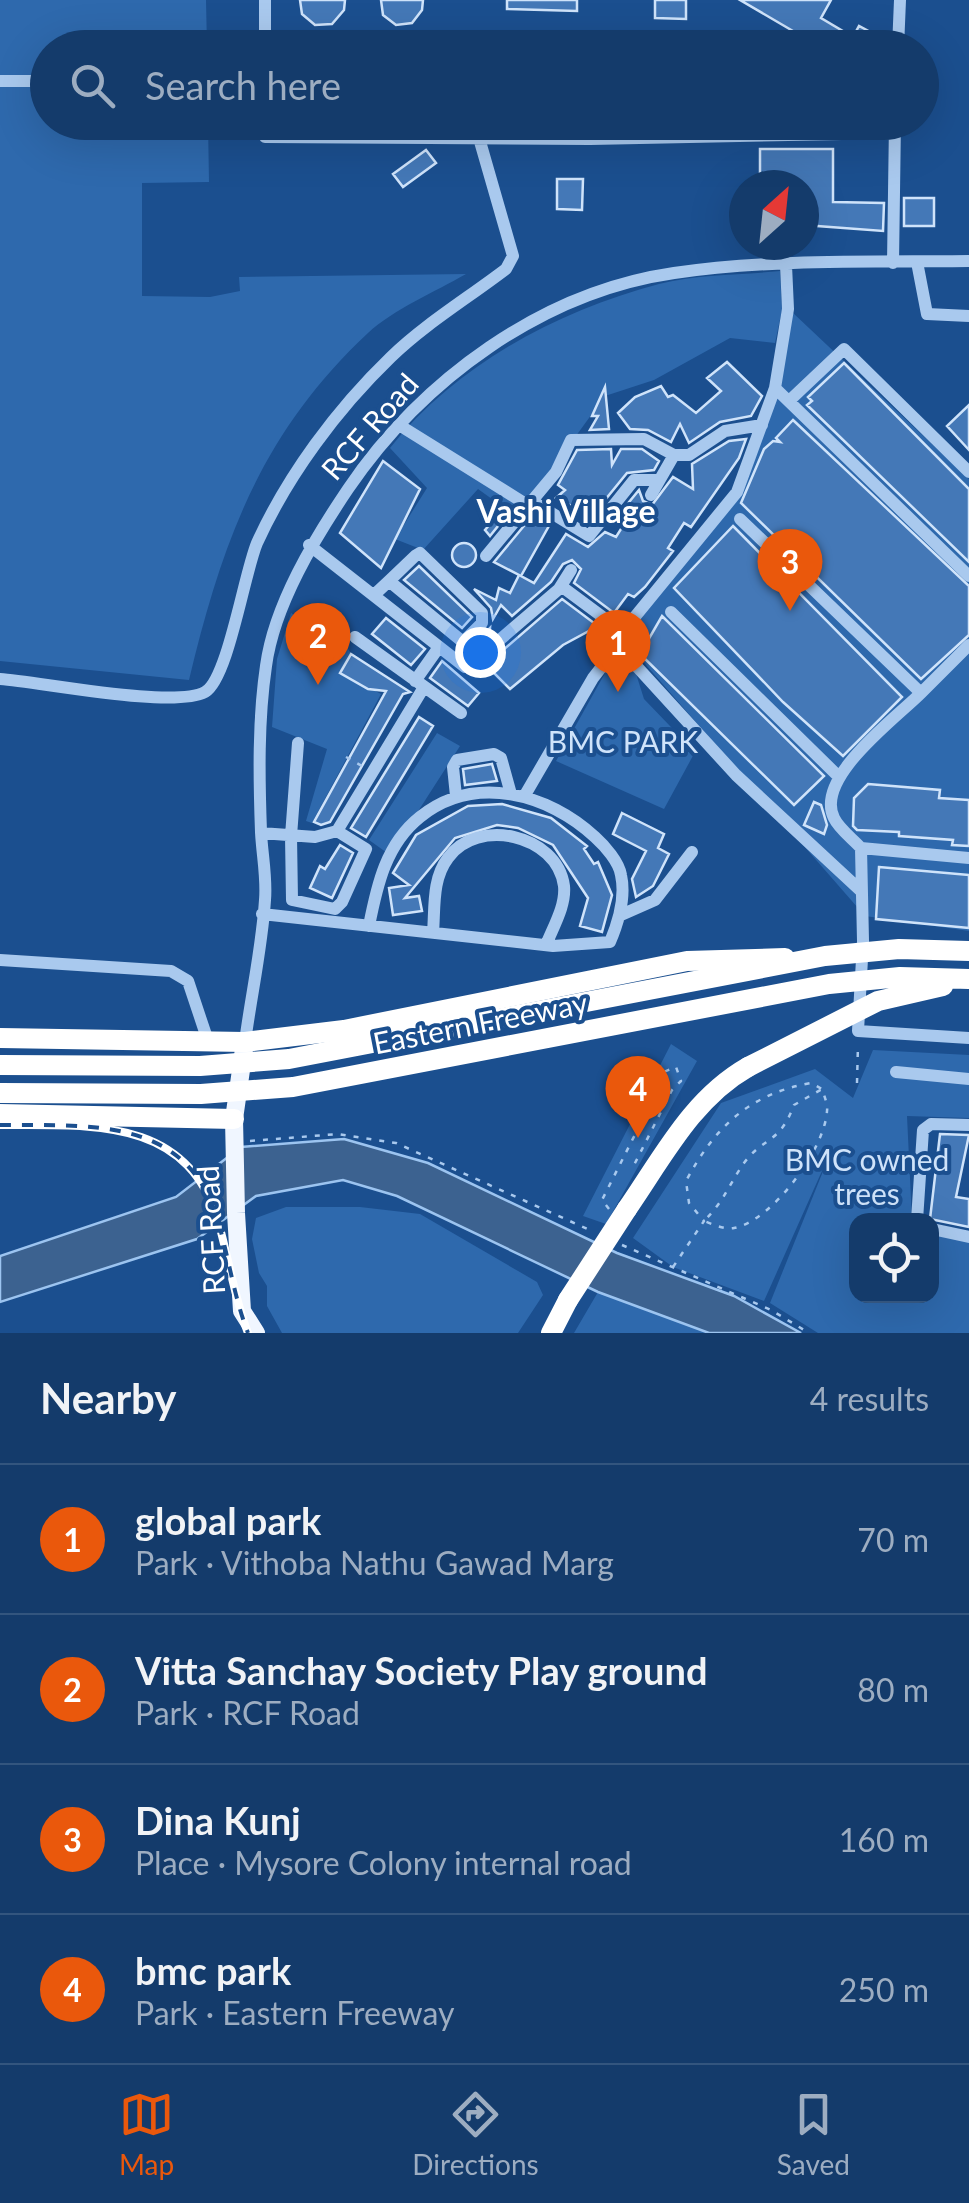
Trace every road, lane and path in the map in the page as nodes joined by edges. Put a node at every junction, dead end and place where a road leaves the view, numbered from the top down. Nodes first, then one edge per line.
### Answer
1 (265, 0) edge
2 (900, 0) edge
3 (265, 30) edge
4 (899, 30) edge
5 (30, 80) edge
6 (0, 81) edge
7 (479, 140) edge
8 (895, 140) edge
9 (969, 261) edge
10 (917, 262) junction
11 (894, 263) junction
12 (786, 264) junction
13 (969, 316) edge
14 (775, 388) junction
15 (789, 401) junction
16 (399, 425) junction
17 (762, 425) junction
18 (674, 455) junction
19 (969, 472) edge
20 (659, 480) junction
21 (651, 494) dead end
22 (530, 503) junction
23 (740, 519) dead end
24 (309, 545) junction
25 (486, 556) dead end
26 (571, 570) dead end
27 (969, 576) edge
28 (388, 581) junction
29 (561, 586) junction
30 (374, 596) junction
31 (671, 612) dead end
32 (623, 632) junction
33 (354, 637) dead end
34 (496, 644) dead end
35 (969, 645) edge
36 (618, 646) junction
37 (439, 647) junction
38 (465, 667) dead end
39 (0, 678) edge
40 (419, 684) junction
41 (922, 694) junction
42 (460, 713) dead end
43 (298, 743) dead end
44 (346, 757) dead end
45 (374, 772) junction
46 (837, 775) junction
47 (518, 794) junction
48 (456, 796) junction
49 (337, 832) junction
50 (261, 833) junction
51 (291, 836) junction
52 (860, 848) junction
53 (692, 852) dead end
54 (969, 858) edge
55 (860, 890) junction
56 (262, 914) junction
57 (621, 915) junction
58 (369, 926) junction
59 (434, 933) junction
60 (546, 945) junction
61 (969, 951) edge
62 (824, 956) junction
63 (0, 960) edge
64 (969, 979) edge
65 (858, 1031) junction
66 (0, 1038) edge
67 (969, 1038) edge
68 (208, 1041) junction
69 (245, 1042) junction
70 (0, 1065) edge
71 (896, 1072) dead end
72 (969, 1078) edge
73 (660, 1082) junction
74 (856, 1083) dead end
75 (822, 1089) junction
76 (672, 1090) junction
77 (0, 1093) edge
78 (0, 1114) edge
79 (234, 1120) junction
80 (969, 1125) edge
81 (234, 1142) junction
82 (629, 1174) dead end
83 (618, 1206) junction
84 (917, 1213) edge
85 (704, 1221) junction
86 (603, 1222) dead end
87 (939, 1231) edge
88 (596, 1233) dead end
89 (969, 1237) edge
90 (613, 1241) dead end
91 (673, 1267) junction
92 (256, 1333) edge
93 (551, 1333) edge
94 (809, 1333) edge

1 - 3 street
2 - 4 street
5 - 6 street
7 - 39 street
8 - 11 street
9 - 10 street, RCF Road
10 - 11 street, RCF Road
10 - 13 street
11 - 12 street, RCF Road
12 - 14 street
12 - 16 street, RCF Road
14 - 15 street
14 - 17 street
15 - 19 street
15 - 27 street
16 - 22 street
16 - 24 street, RCF Road
17 - 18 street
17 - 32 street
18 - 20 street
18 - 22 street
20 - 21 street
20 - 22 street
22 - 25 street
23 - 41 street
24 - 30 street
24 - 50 street, RCF Road
26 - 29 street
28 - 28 street
28 - 30 street
29 - 32 street
29 - 34 street
30 - 37 street
31 - 46 street
32 - 36 street
33 - 40 street
35 - 41 street
36 - 47 street
36 - 55 street
37 - 38 street
37 - 40 street
40 - 42 street
40 - 45 street
41 - 46 street
43 - 51 street
44 - 45 path
45 - 49 street
46 - 52 street
47 - 48 street
47 - 48 street
47 - 57 street
48 - 58 street
49 - 51 street
49 - 51 street
50 - 51 street
50 - 56 street, RCF Road
52 - 54 street
52 - 55 street
53 - 57 street
55 - 65 street
56 - 58 street
56 - 69 street, RCF Road
57 - 60 street
58 - 59 street
59 - 60 street
59 - 60 street
61 - 62 highway, Eastern Freeway, bridge
62 - 69 highway, bridge
62 - 70 highway, Eastern Freeway, bridge
63 - 68 street
64 - 77 highway, Eastern Freeway, bridge
64 - 83 highway, bridge
65 - 67 street
65 - 74 path
66 - 68 highway
68 - 69 highway
69 - 79 main road, RCF Road
71 - 72 street
73 - 76 path
73 - 76 path
73 - 83 path
75 - 85 path
75 - 85 path
75 - 85 path
76 - 82 path
78 - 79 highway
79 - 81 main road, RCF Road
80 - 84 street
81 - 88 path
81 - 92 main road, RCF Road
83 - 86 path
83 - 93 highway, bridge
85 - 91 path
87 - 89 street
90 - 91 path
91 - 94 path

